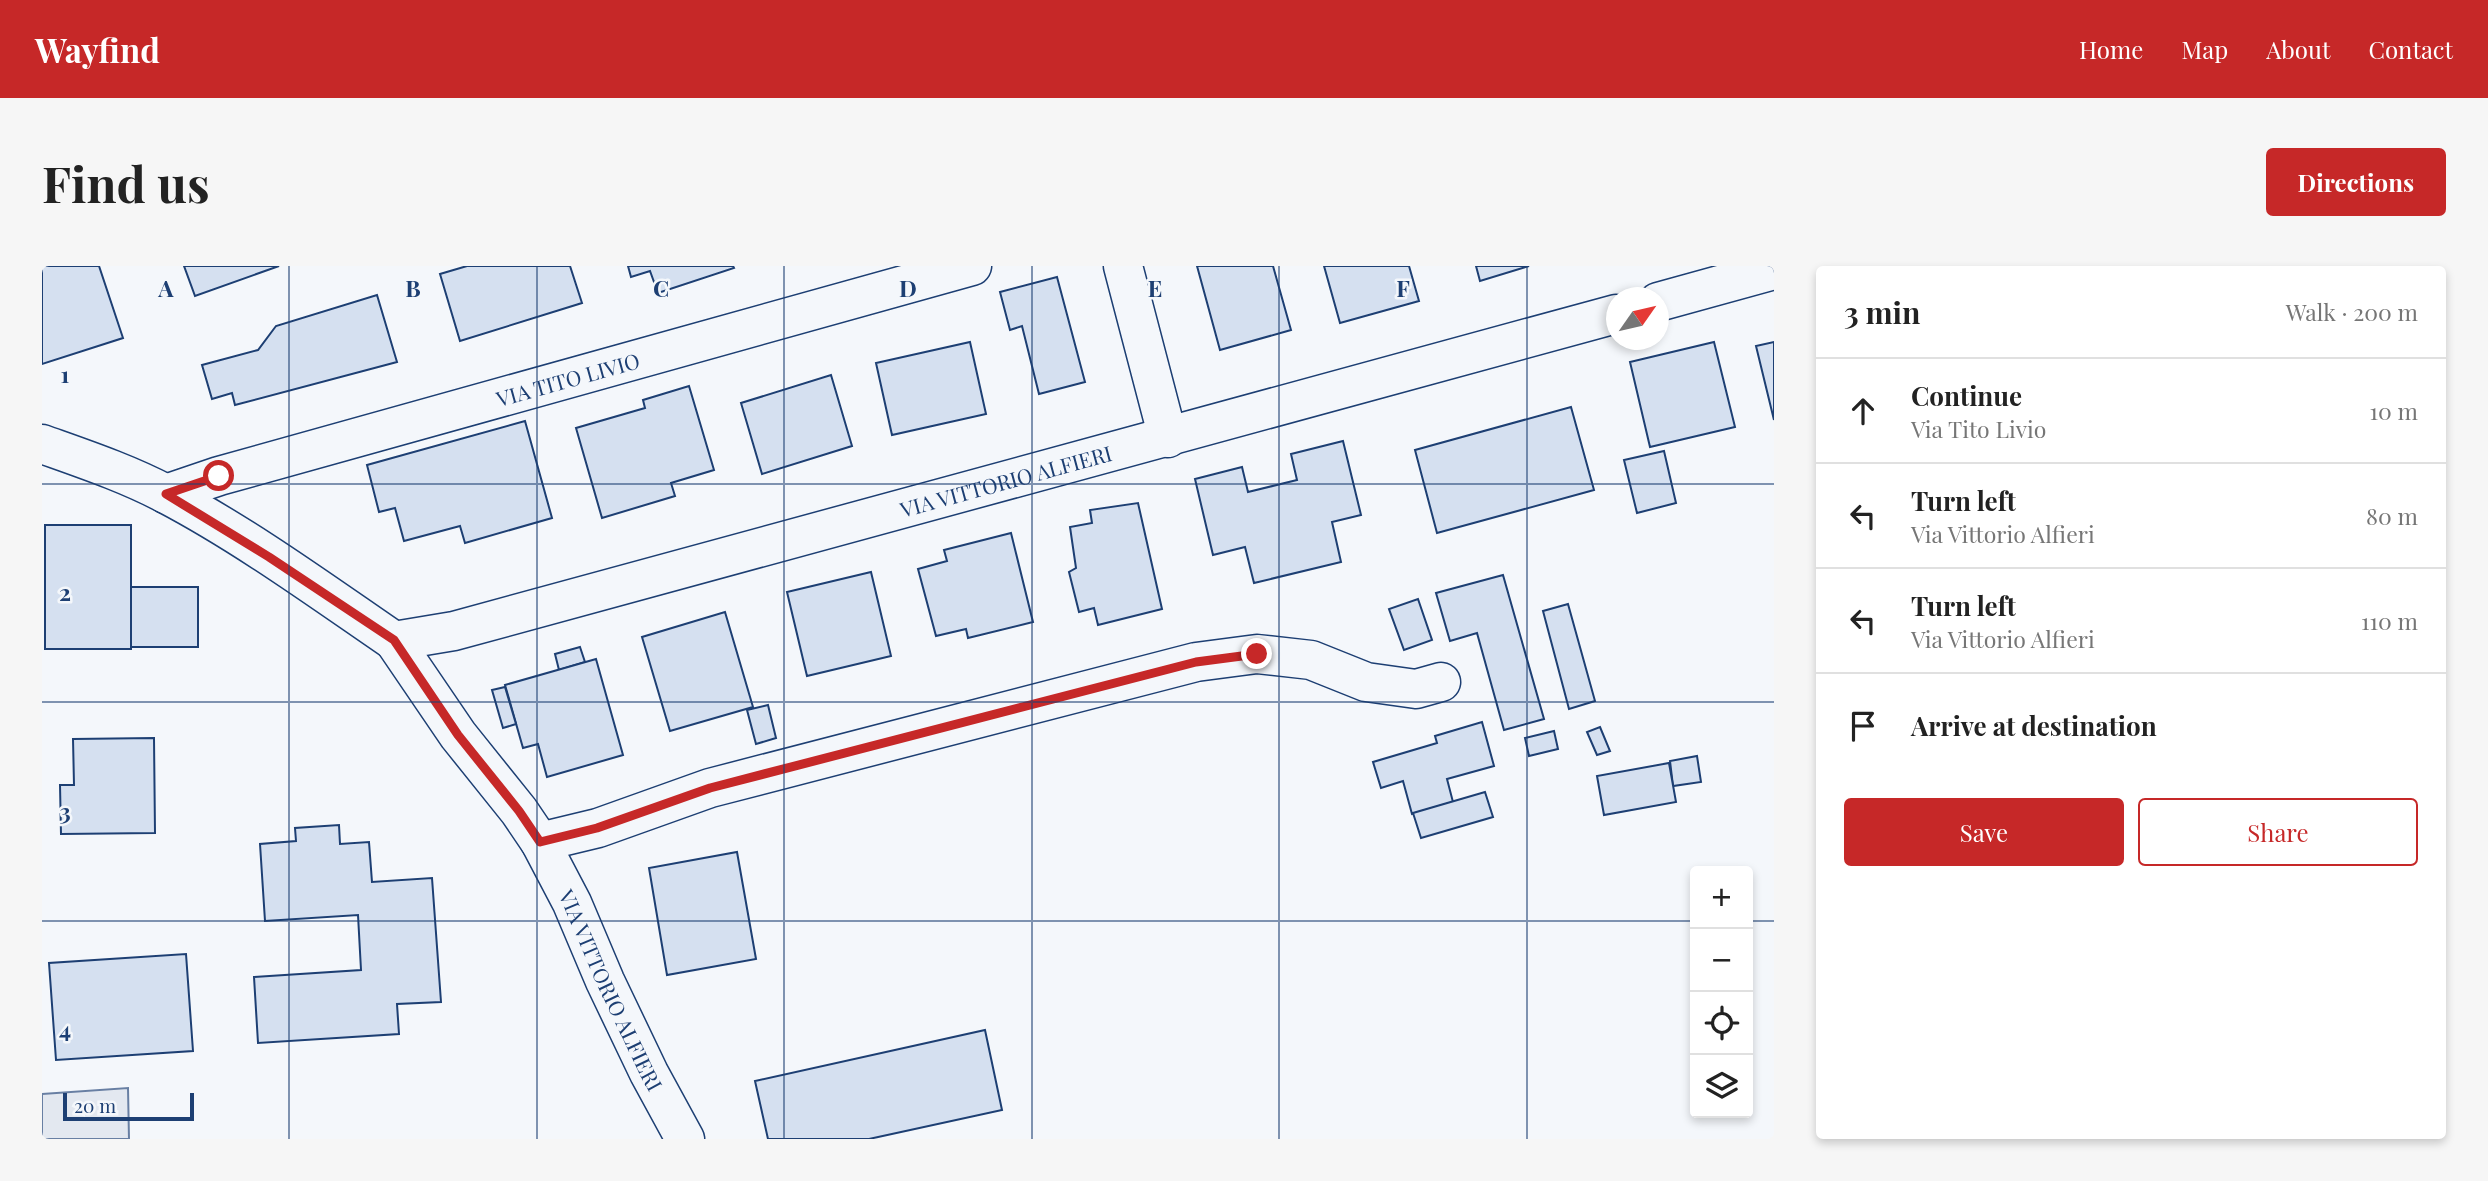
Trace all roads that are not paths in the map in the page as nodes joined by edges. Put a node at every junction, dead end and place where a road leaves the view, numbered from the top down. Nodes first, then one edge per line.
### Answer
1 (972, 266) edge
2 (1123, 266) edge
3 (1774, 270) edge
4 (1669, 299) edge
5 (1606, 317) edge
6 (1168, 438) junction
7 (42, 444) edge
8 (166, 494) junction
9 (394, 640) junction
10 (1441, 682) dead end
11 (540, 842) junction
12 (685, 1139) edge

1 - 8 street, VIA TITO LIVIO
2 - 6 street
3 - 4 street
5 - 6 street, VIA VITTORIO ALFIERI
6 - 9 street, VIA VITTORIO ALFIERI
7 - 8 street, VIA VITTORIO ALFIERI
8 - 9 street, VIA VITTORIO ALFIERI
9 - 11 street, VIA VITTORIO ALFIERI
10 - 11 street
11 - 12 street, VIA VITTORIO ALFIERI

